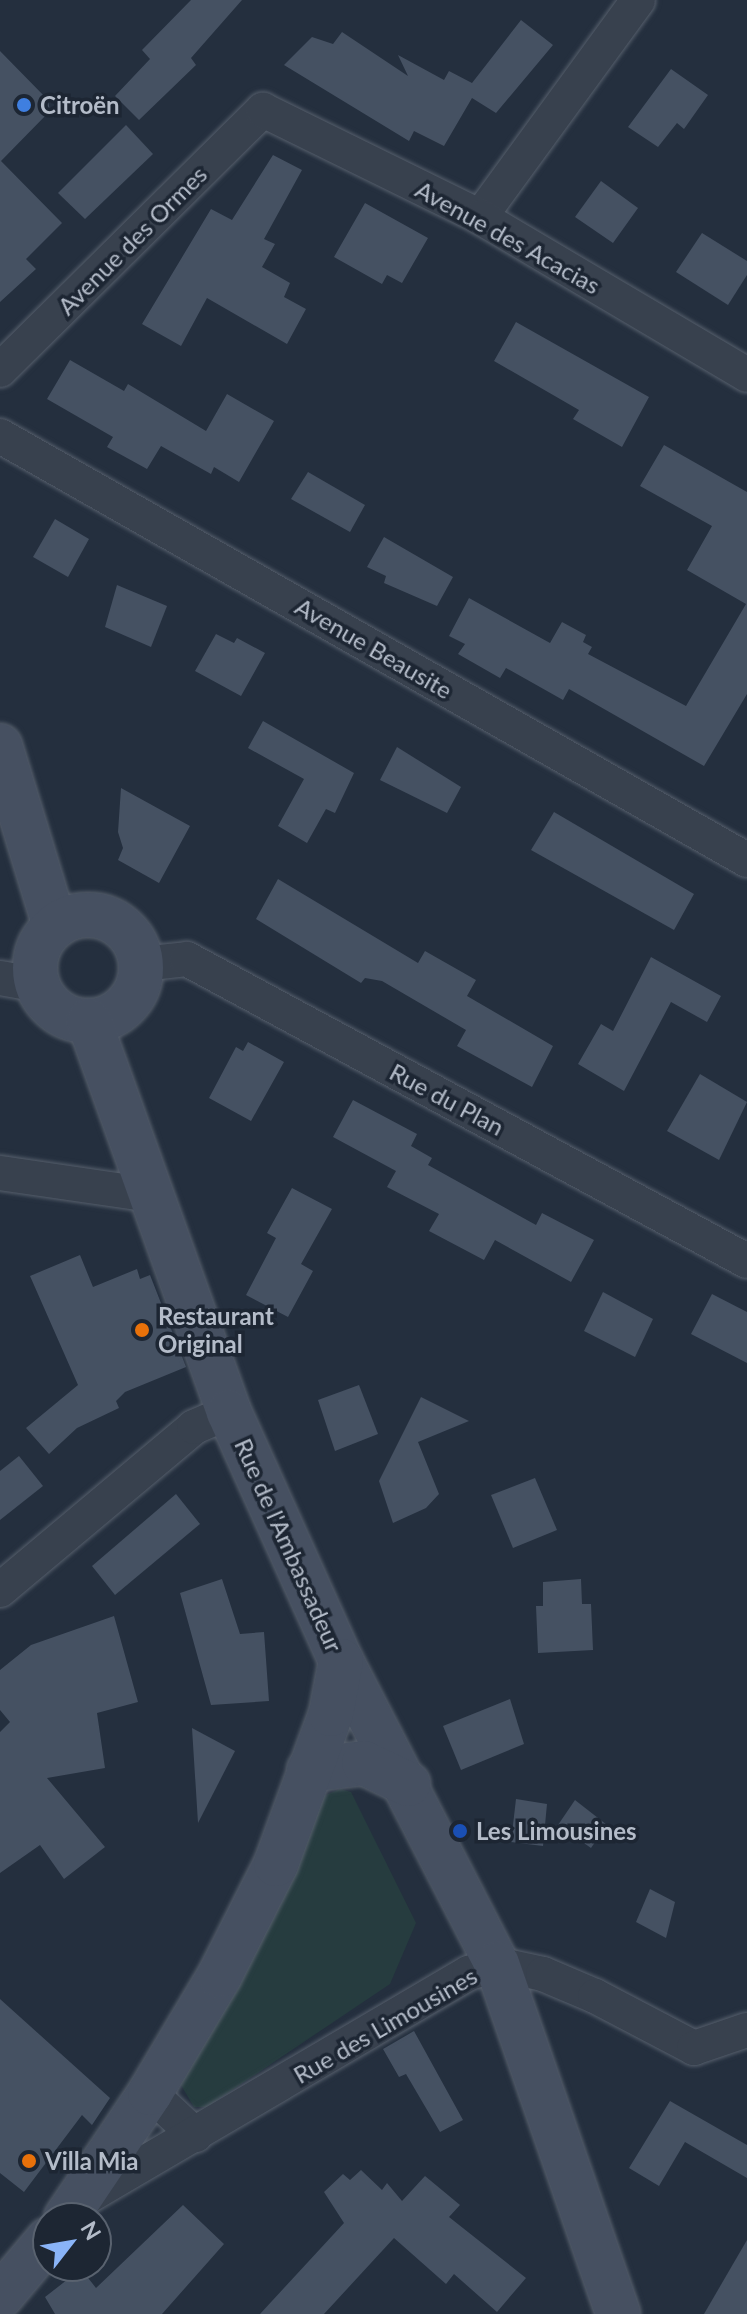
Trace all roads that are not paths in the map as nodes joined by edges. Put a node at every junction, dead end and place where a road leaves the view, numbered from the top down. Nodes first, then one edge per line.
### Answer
1 (638, 0) edge
2 (263, 110) joint
3 (480, 217) junction
4 (0, 370) edge
5 (747, 375) edge
6 (0, 436) edge
7 (0, 746) edge
8 (747, 860) edge
9 (55, 926) junction
10 (141, 964) junction
11 (19, 982) edge
12 (89, 1021) junction
13 (0, 1173) edge
14 (151, 1195) junction
15 (747, 1261) edge
16 (229, 1412) junction
17 (0, 1590) edge
18 (341, 1661) junction
19 (309, 1770) junction
20 (408, 1784) junction
21 (497, 1964) junction
22 (747, 2030) edge
23 (150, 2093) junction
24 (195, 2135) junction
25 (78, 2202) edge
26 (86, 2202) edge
27 (32, 2259) edge
28 (0, 2297) edge
29 (618, 2314) edge

1 - 3 street
2 - 3 street, Avenue des Acacias
2 - 4 street, Avenue des Ormes
3 - 5 street, Avenue des Acacias
6 - 8 street, Avenue Beausite
7 - 9 main road
9 - 10 main road
9 - 11 main road
10 - 12 main road
10 - 15 street, Rue du Plan
11 - 12 main road
12 - 14 main road, Rue de l'Ambassadeur
13 - 14 street
14 - 16 main road, Rue de l'Ambassadeur
16 - 17 street
16 - 18 main road, Rue de l'Ambassadeur
18 - 19 main road, Rue de l'Ambassadeur
18 - 20 main road
19 - 20 main road
19 - 23 main road, Rue de l'Ambassadeur
20 - 21 main road
21 - 22 street, Rue des Limousines
21 - 24 street, Rue des Limousines
21 - 29 main road
23 - 24 street
23 - 25 main road, Rue de l'Ambassadeur
24 - 26 street, Rue des Limousines
27 - 28 main road

